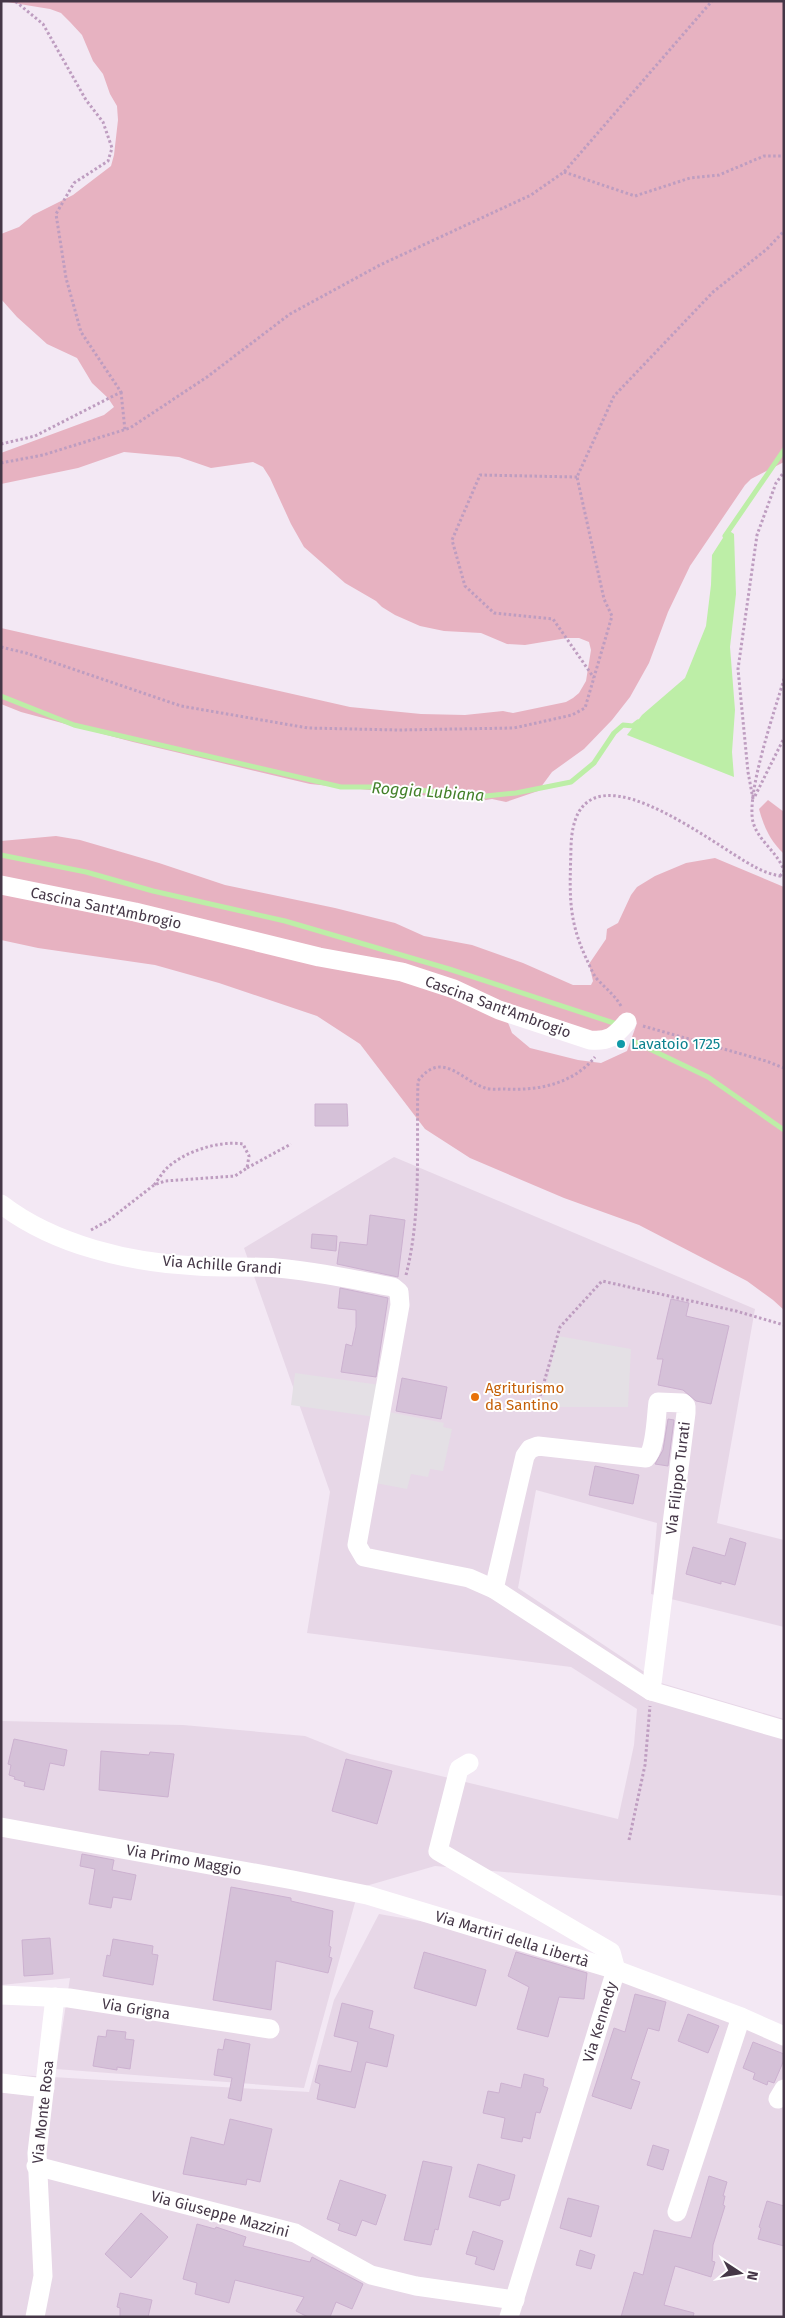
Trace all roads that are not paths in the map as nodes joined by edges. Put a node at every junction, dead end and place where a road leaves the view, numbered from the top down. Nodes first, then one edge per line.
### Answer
1 (1, 885) edge
2 (627, 1022) road end
3 (1, 1204) edge
4 (494, 1588) junction
5 (651, 1691) junction
6 (784, 1730) edge
7 (469, 1763) dead end
8 (1, 1827) edge
9 (367, 1896) joint
10 (616, 1970) junction
11 (1, 1995) edge
12 (55, 1997) junction
13 (741, 2017) junction
14 (270, 2029) dead end
15 (784, 2036) edge
16 (1, 2083) edge
17 (45, 2088) junction
18 (36, 2166) junction
19 (677, 2212) dead end
20 (512, 2308) edge
21 (35, 2317) edge

1 - 2 street, Cascina Sant'Ambrogio
3 - 4 street, Via Achille Grandi
4 - 5 street
4 - 5 street, Via Filippo Turati
5 - 6 street
7 - 10 street, Via Kennedy
8 - 9 street, Via Primo Maggio
9 - 10 street, Via Martiri della Libertà
10 - 13 street, Via Martiri della Libertà
10 - 20 street, Via Kennedy
11 - 12 street, Via Grigna
12 - 14 street, Via Grigna
12 - 17 street, Via Monte Rosa
13 - 15 street, Via Martiri della Libertà
13 - 19 street
16 - 17 street
17 - 18 street, Via Monte Rosa
18 - 20 street, Via Giuseppe Mazzini
18 - 21 street, Via Monte Rosa

